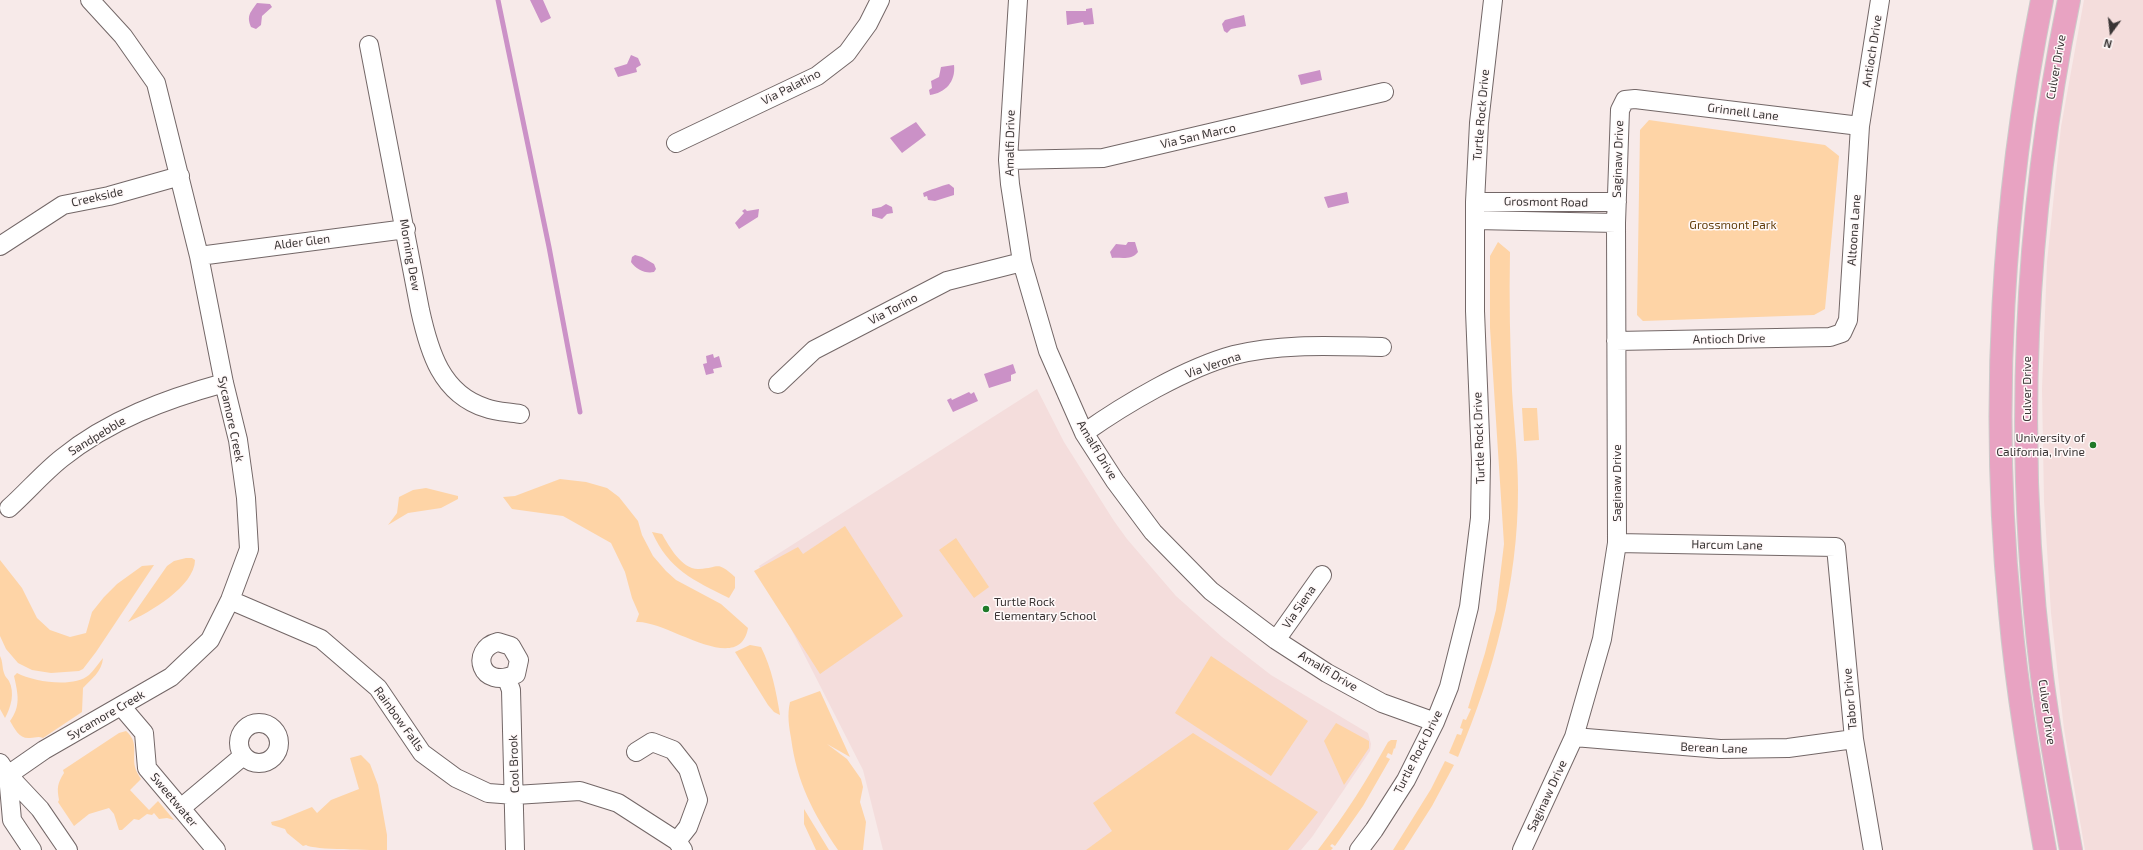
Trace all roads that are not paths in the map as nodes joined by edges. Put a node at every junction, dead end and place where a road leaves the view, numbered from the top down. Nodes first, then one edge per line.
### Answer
1 (90, 0) edge
2 (880, 0) edge
3 (1018, 0) edge
4 (1493, 0) edge
5 (1880, 0) edge
6 (2042, 0) edge
7 (2069, 0) edge
8 (369, 45) dead end
9 (1384, 92) dead end
10 (1625, 100) joint
11 (1860, 126) junction
12 (676, 142) dead end
13 (1008, 160) junction
14 (180, 176) junction
15 (1475, 202) junction
16 (1616, 202) junction
17 (1476, 220) junction
18 (1616, 223) junction
19 (406, 229) junction
20 (0, 246) edge
21 (199, 256) junction
22 (1022, 262) junction
23 (1842, 333) joint
24 (1616, 341) junction
25 (1382, 347) dead end
26 (224, 383) junction
27 (778, 384) dead end
28 (520, 414) dead end
29 (1084, 433) junction
30 (9, 508) dead end
31 (1617, 543) junction
32 (1836, 547) joint
33 (1322, 575) dead end
34 (230, 600) junction
35 (1276, 640) junction
36 (507, 679) dead end
37 (121, 706) junction
38 (1435, 722) junction
39 (1574, 738) junction
40 (1854, 739) junction
41 (636, 752) dead end
42 (243, 756) dead end
43 (4, 769) edge
44 (515, 795) junction
45 (181, 808) junction
46 (680, 845) edge
47 (32, 850) edge
48 (68, 850) edge
49 (216, 850) edge
50 (515, 850) edge
51 (1359, 850) edge
52 (1522, 850) edge
53 (1873, 850) edge
54 (2045, 850) edge
55 (2071, 850) edge

1 - 14 street, Sycamore Creek
2 - 12 street, Via Palatino
3 - 13 street, Amalfi Drive
4 - 15 street, Turtle Rock Drive
5 - 11 street, Antioch Drive
6 - 54 main road, Culver Drive
7 - 55 main road, Culver Drive
8 - 19 street, Morning Dew
9 - 13 street, Via San Marco
10 - 11 street, Grinnell Lane
10 - 16 street, Saginaw Drive
11 - 23 street, Altoona Lane
13 - 22 street, Amalfi Drive
14 - 20 street, Creekside
14 - 21 street, Sycamore Creek
15 - 16 street, Grosmont Road
15 - 17 street, Turtle Rock Drive
16 - 18 street, Saginaw Drive
17 - 18 street, Grosmont Road
17 - 38 street, Turtle Rock Drive
18 - 24 street, Saginaw Drive
19 - 21 street, Alder Glen
19 - 28 street, Morning Dew
21 - 26 street, Sycamore Creek
22 - 27 street, Via Torino
22 - 29 street, Amalfi Drive
23 - 24 street, Antioch Drive
24 - 31 street, Saginaw Drive
25 - 29 street, Via Verona
26 - 30 street, Sandpebble
26 - 34 street, Sycamore Creek
29 - 35 street, Amalfi Drive
31 - 32 street, Harcum Lane
31 - 39 street, Saginaw Drive
32 - 40 street, Tabor Drive
33 - 35 street, Via Siena
34 - 37 street, Sycamore Creek
34 - 44 street, Rainbow Falls
35 - 38 street, Amalfi Drive
36 - 44 street, Cool Brook
37 - 43 street, Sycamore Creek
37 - 45 street, Sweetwater
38 - 51 street, Turtle Rock Drive
39 - 40 street, Berean Lane
39 - 52 street, Saginaw Drive
40 - 53 street, Tabor Drive
41 - 46 street
42 - 45 street
43 - 47 street
43 - 48 street
44 - 46 street, Rainbow Falls
44 - 50 street, Cool Brook
45 - 49 street, Sweetwater

